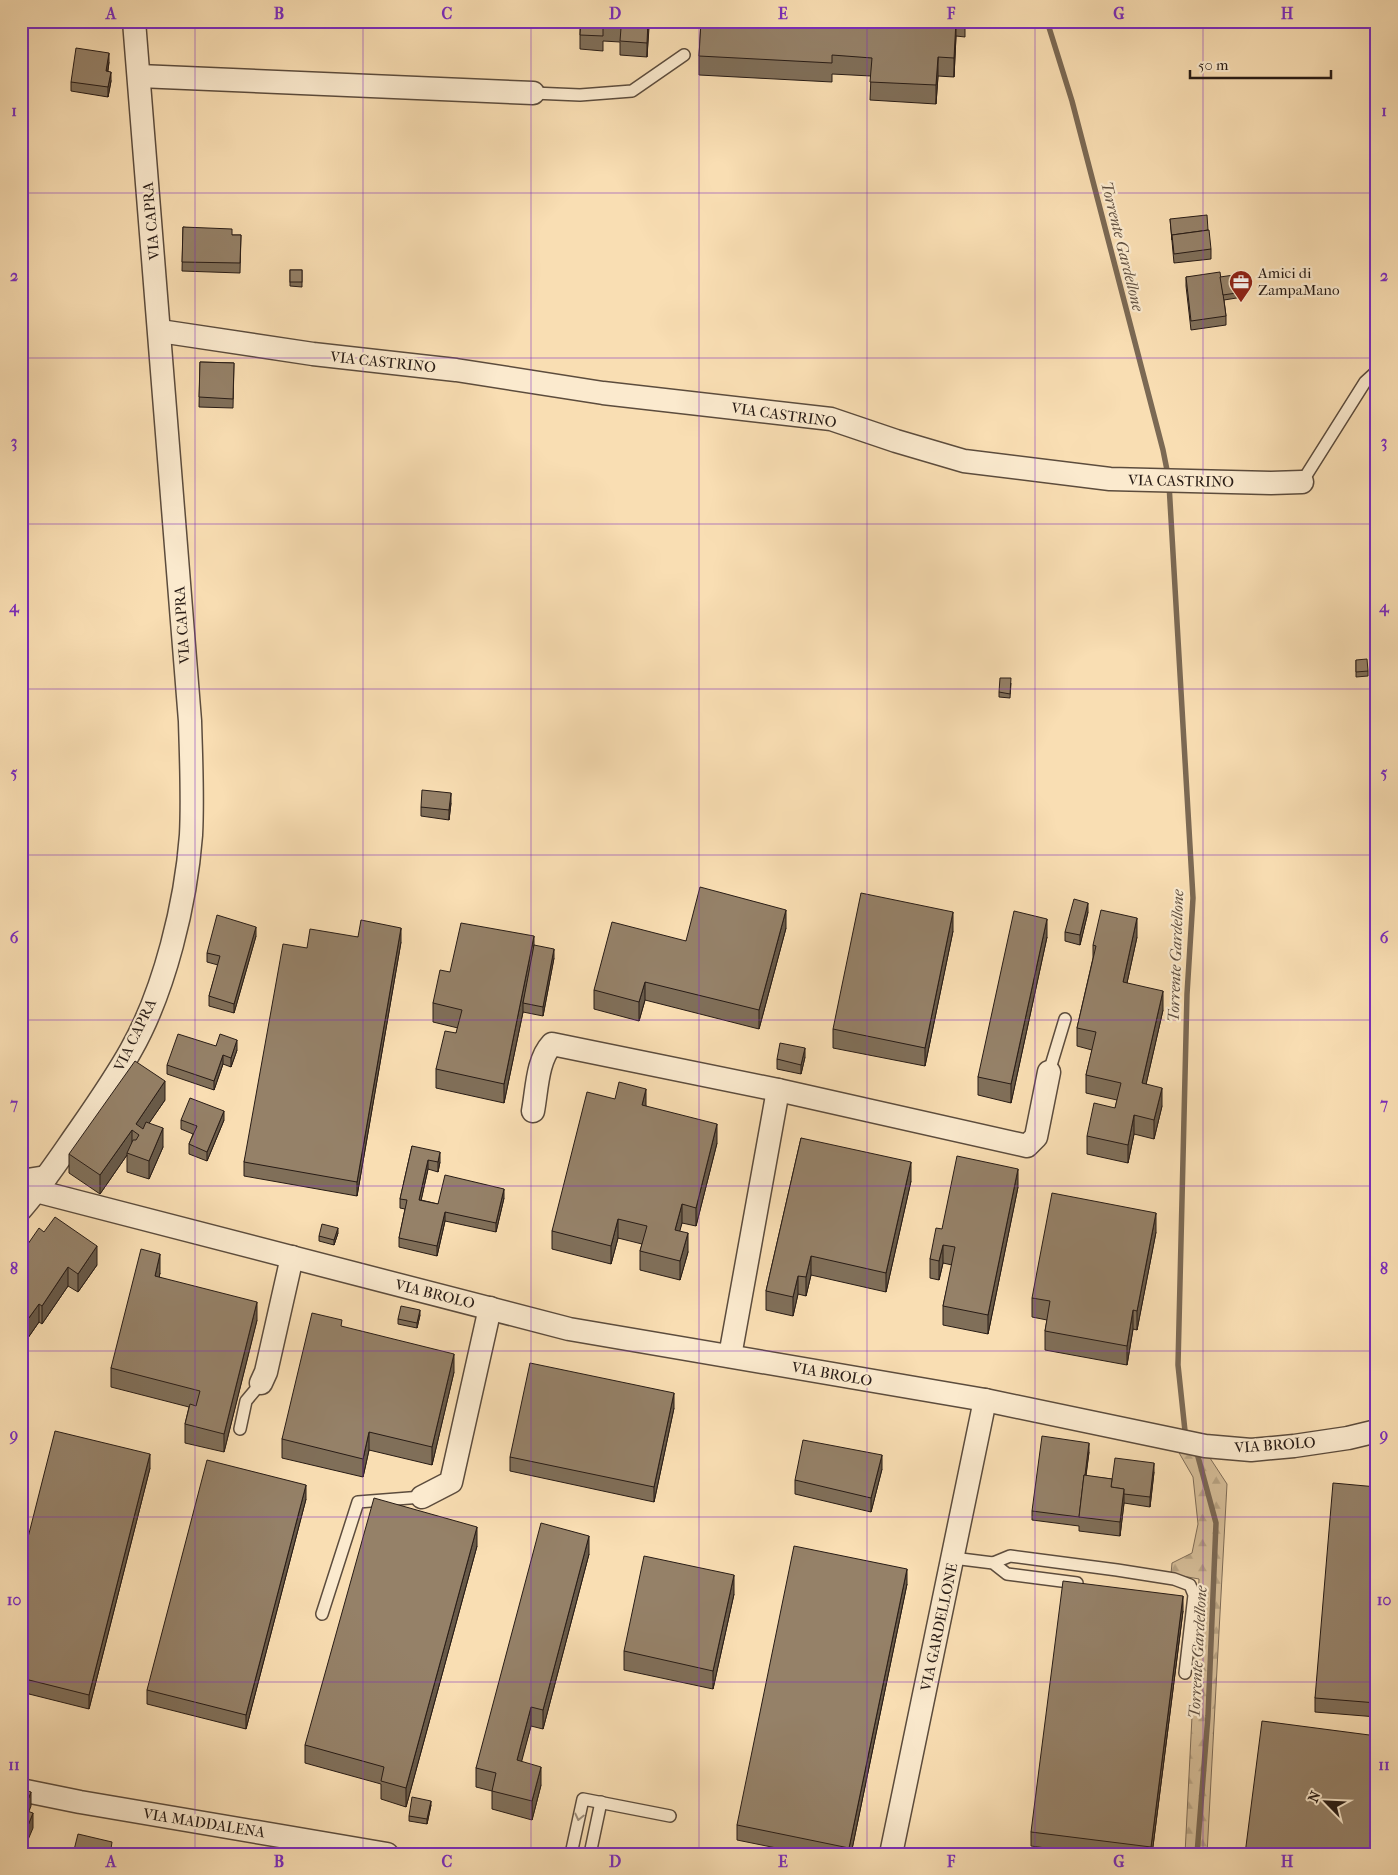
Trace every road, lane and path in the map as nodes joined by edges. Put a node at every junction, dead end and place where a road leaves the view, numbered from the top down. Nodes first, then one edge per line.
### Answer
1 (134, 21) edge
2 (684, 55) dead end
3 (139, 76) junction
4 (533, 93) joint
5 (160, 330) junction
6 (1377, 371) edge
7 (1302, 482) joint
8 (1065, 1019) dead end
9 (1048, 1072) joint
10 (778, 1090) junction
11 (533, 1111) dead end
12 (29, 1194) edge
13 (292, 1257) junction
14 (490, 1308) junction
15 (730, 1356) junction
16 (261, 1383) joint
17 (985, 1400) junction
18 (240, 1430) dead end
19 (1377, 1431) edge
20 (422, 1497) joint
21 (953, 1558) junction
22 (993, 1563) junction
23 (1092, 1585) edge
24 (322, 1614) dead end
25 (1185, 1673) dead end
26 (21, 1790) edge
27 (601, 1802) junction
28 (670, 1816) dead end
29 (346, 1850) edge
30 (387, 1854) edge
31 (571, 1854) edge
32 (590, 1854) edge
33 (892, 1854) edge

1 - 3 street, VIA CAPRA
2 - 4 lane
3 - 4 street
3 - 5 street, VIA CAPRA
5 - 7 street, VIA CASTRINO
5 - 12 street, VIA CAPRA
6 - 7 lane, VIA CASTRINO
8 - 9 lane
9 - 10 street
10 - 11 street
10 - 15 street
12 - 13 street, VIA BROLO
13 - 14 street, VIA BROLO
13 - 16 street
14 - 15 street, VIA BROLO
14 - 20 street
15 - 17 street, VIA BROLO
16 - 18 lane
17 - 19 street, VIA BROLO
17 - 21 street, VIA GARDELLONE
20 - 24 lane
21 - 22 lane
21 - 33 street, VIA GARDELLONE
22 - 23 lane
22 - 25 lane
26 - 29 street, VIA MADDALENA
27 - 28 lane
27 -> 31 lane
27 - 32 lane
29 - 30 street, VIA MADDALENA

